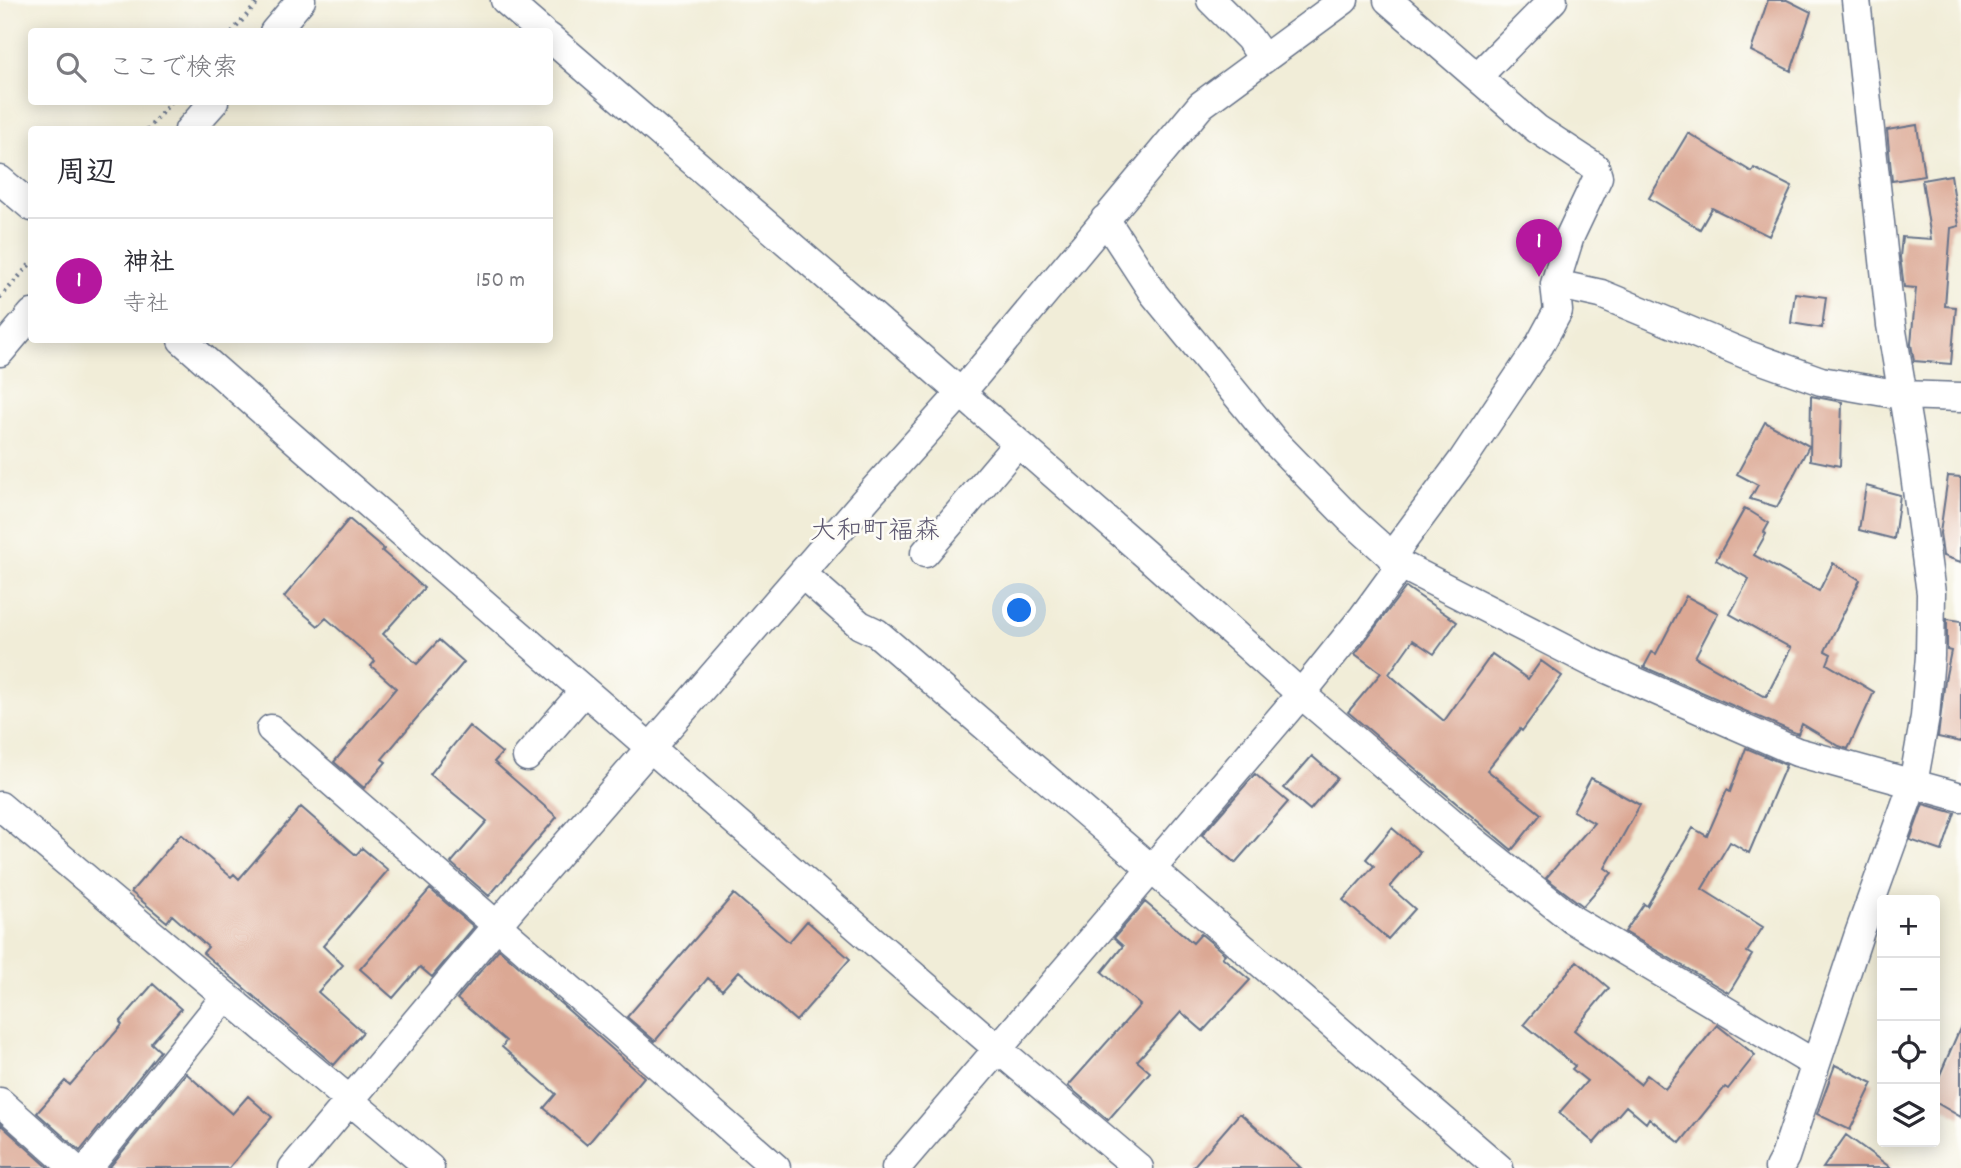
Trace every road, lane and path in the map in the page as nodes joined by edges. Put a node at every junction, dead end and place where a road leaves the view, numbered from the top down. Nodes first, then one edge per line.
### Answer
1 (260, 0) edge
2 (505, 0) edge
3 (1211, 0) edge
4 (1344, 0) edge
5 (1388, 0) edge
6 (1553, 0) edge
7 (1856, 0) edge
8 (236, 28) edge
9 (537, 28) edge
10 (553, 41) edge
11 (1264, 59) junction
12 (1477, 77) junction
13 (168, 105) edge
14 (211, 105) edge
15 (150, 126) edge
16 (193, 126) edge
17 (0, 180) edge
18 (28, 204) edge
19 (1105, 219) junction
20 (28, 266) edge
21 (1555, 284) junction
22 (0, 298) edge
23 (28, 319) edge
24 (185, 343) edge
25 (0, 352) edge
26 (961, 393) junction
27 (1901, 395) junction
28 (1961, 397) edge
29 (1018, 443) junction
30 (925, 553) dead end
31 (1396, 561) junction
32 (802, 574) junction
33 (584, 691) junction
34 (1301, 694) junction
35 (271, 729) dead end
36 (652, 749) junction
37 (527, 758) dead end
38 (1913, 784) junction
39 (1961, 797) edge
40 (0, 806) edge
41 (1153, 870) junction
42 (498, 925) junction
43 (226, 996) junction
44 (998, 1049) junction
45 (1815, 1064) junction
46 (350, 1101) junction
47 (0, 1102) edge
48 (74, 1168) edge
49 (88, 1168) edge
50 (293, 1168) edge
51 (429, 1168) edge
52 (776, 1168) edge
53 (896, 1168) edge
54 (1139, 1168) edge
55 (1499, 1168) edge
56 (1779, 1168) edge

1 - 8 path
2 - 9 street
3 - 11 street
4 - 11 street
5 - 12 street
6 - 12 street
7 - 27 street
10 - 26 street
11 - 19 street
12 - 21 street
13 - 15 path
14 - 16 street
17 - 18 street
19 - 26 street
19 - 31 street
20 - 22 path
21 - 27 street
21 - 31 street
23 - 25 street
24 - 33 street
26 - 29 street
26 - 32 street
27 - 28 street
27 - 38 street
29 - 30 street
29 - 34 street
31 - 34 street
31 - 38 street
32 - 36 street
32 - 41 street
33 - 36 street
33 - 37 street
34 - 41 street
34 - 45 street
35 - 42 street
36 - 42 street
36 - 44 street
38 - 39 street
38 - 45 street
40 - 43 street
41 - 44 street
41 - 55 street
42 - 46 street
42 - 52 street
43 - 46 street
43 - 49 street
44 - 53 street
44 - 54 street
45 - 56 street
46 - 50 street
46 - 51 street
47 - 48 street

